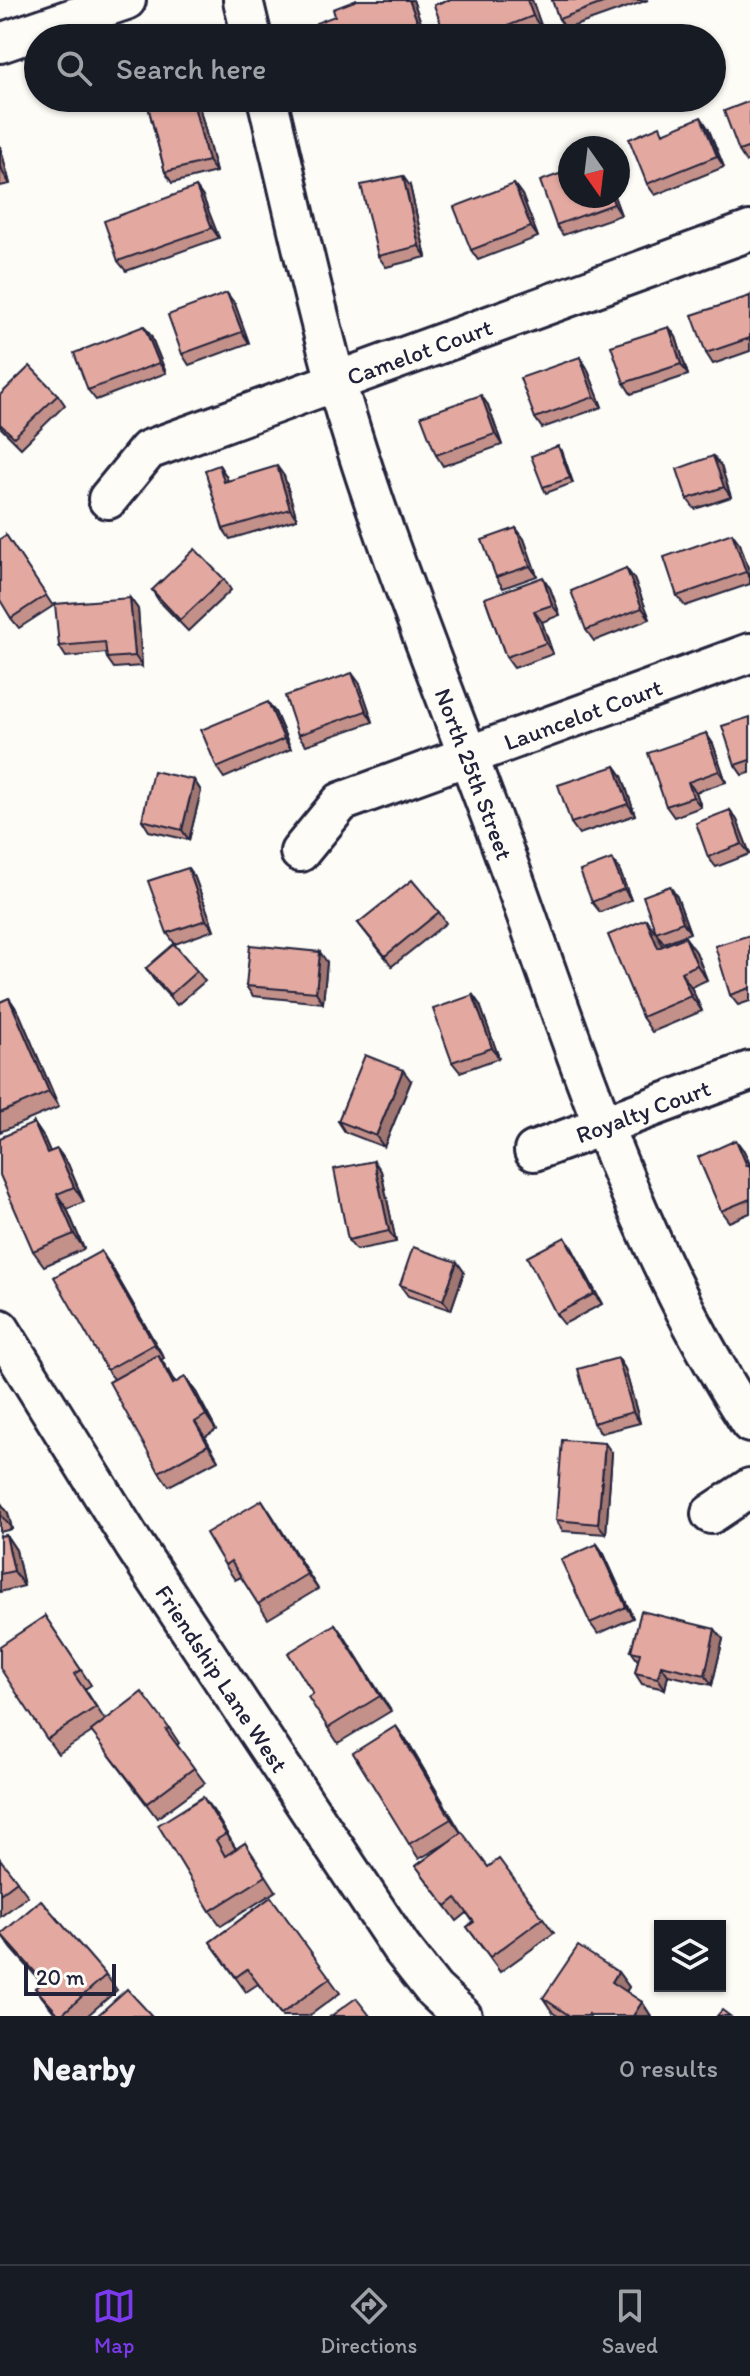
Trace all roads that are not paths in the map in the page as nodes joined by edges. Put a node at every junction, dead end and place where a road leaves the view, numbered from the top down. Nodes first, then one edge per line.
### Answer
1 (126, 0) edge
2 (243, 0) edge
3 (56, 24) edge
4 (249, 24) edge
5 (24, 35) edge
6 (0, 43) edge
7 (270, 112) edge
8 (750, 231) edge
9 (336, 381) junction
10 (108, 499) dead end
11 (750, 653) edge
12 (469, 753) junction
13 (300, 852) dead end
14 (750, 1071) edge
15 (603, 1126) junction
16 (534, 1151) dead end
17 (0, 1329) edge
18 (750, 1423) edge
19 (750, 1488) edge
20 (711, 1514) dead end
21 (462, 2016) edge

1 - 3 street
2 - 4 street
5 - 6 street
7 - 9 street, North 25th Street
8 - 9 street, Camelot Court
9 - 10 street, Camelot Court
9 - 12 street, North 25th Street
11 - 12 street, Launcelot Court
12 - 13 street, Launcelot Court
12 - 15 street, North 25th Street
14 - 15 street, Royalty Court
15 - 16 street, Royalty Court
15 - 18 street, North 25th Street
17 - 21 street, Friendship Lane West
19 - 20 street

